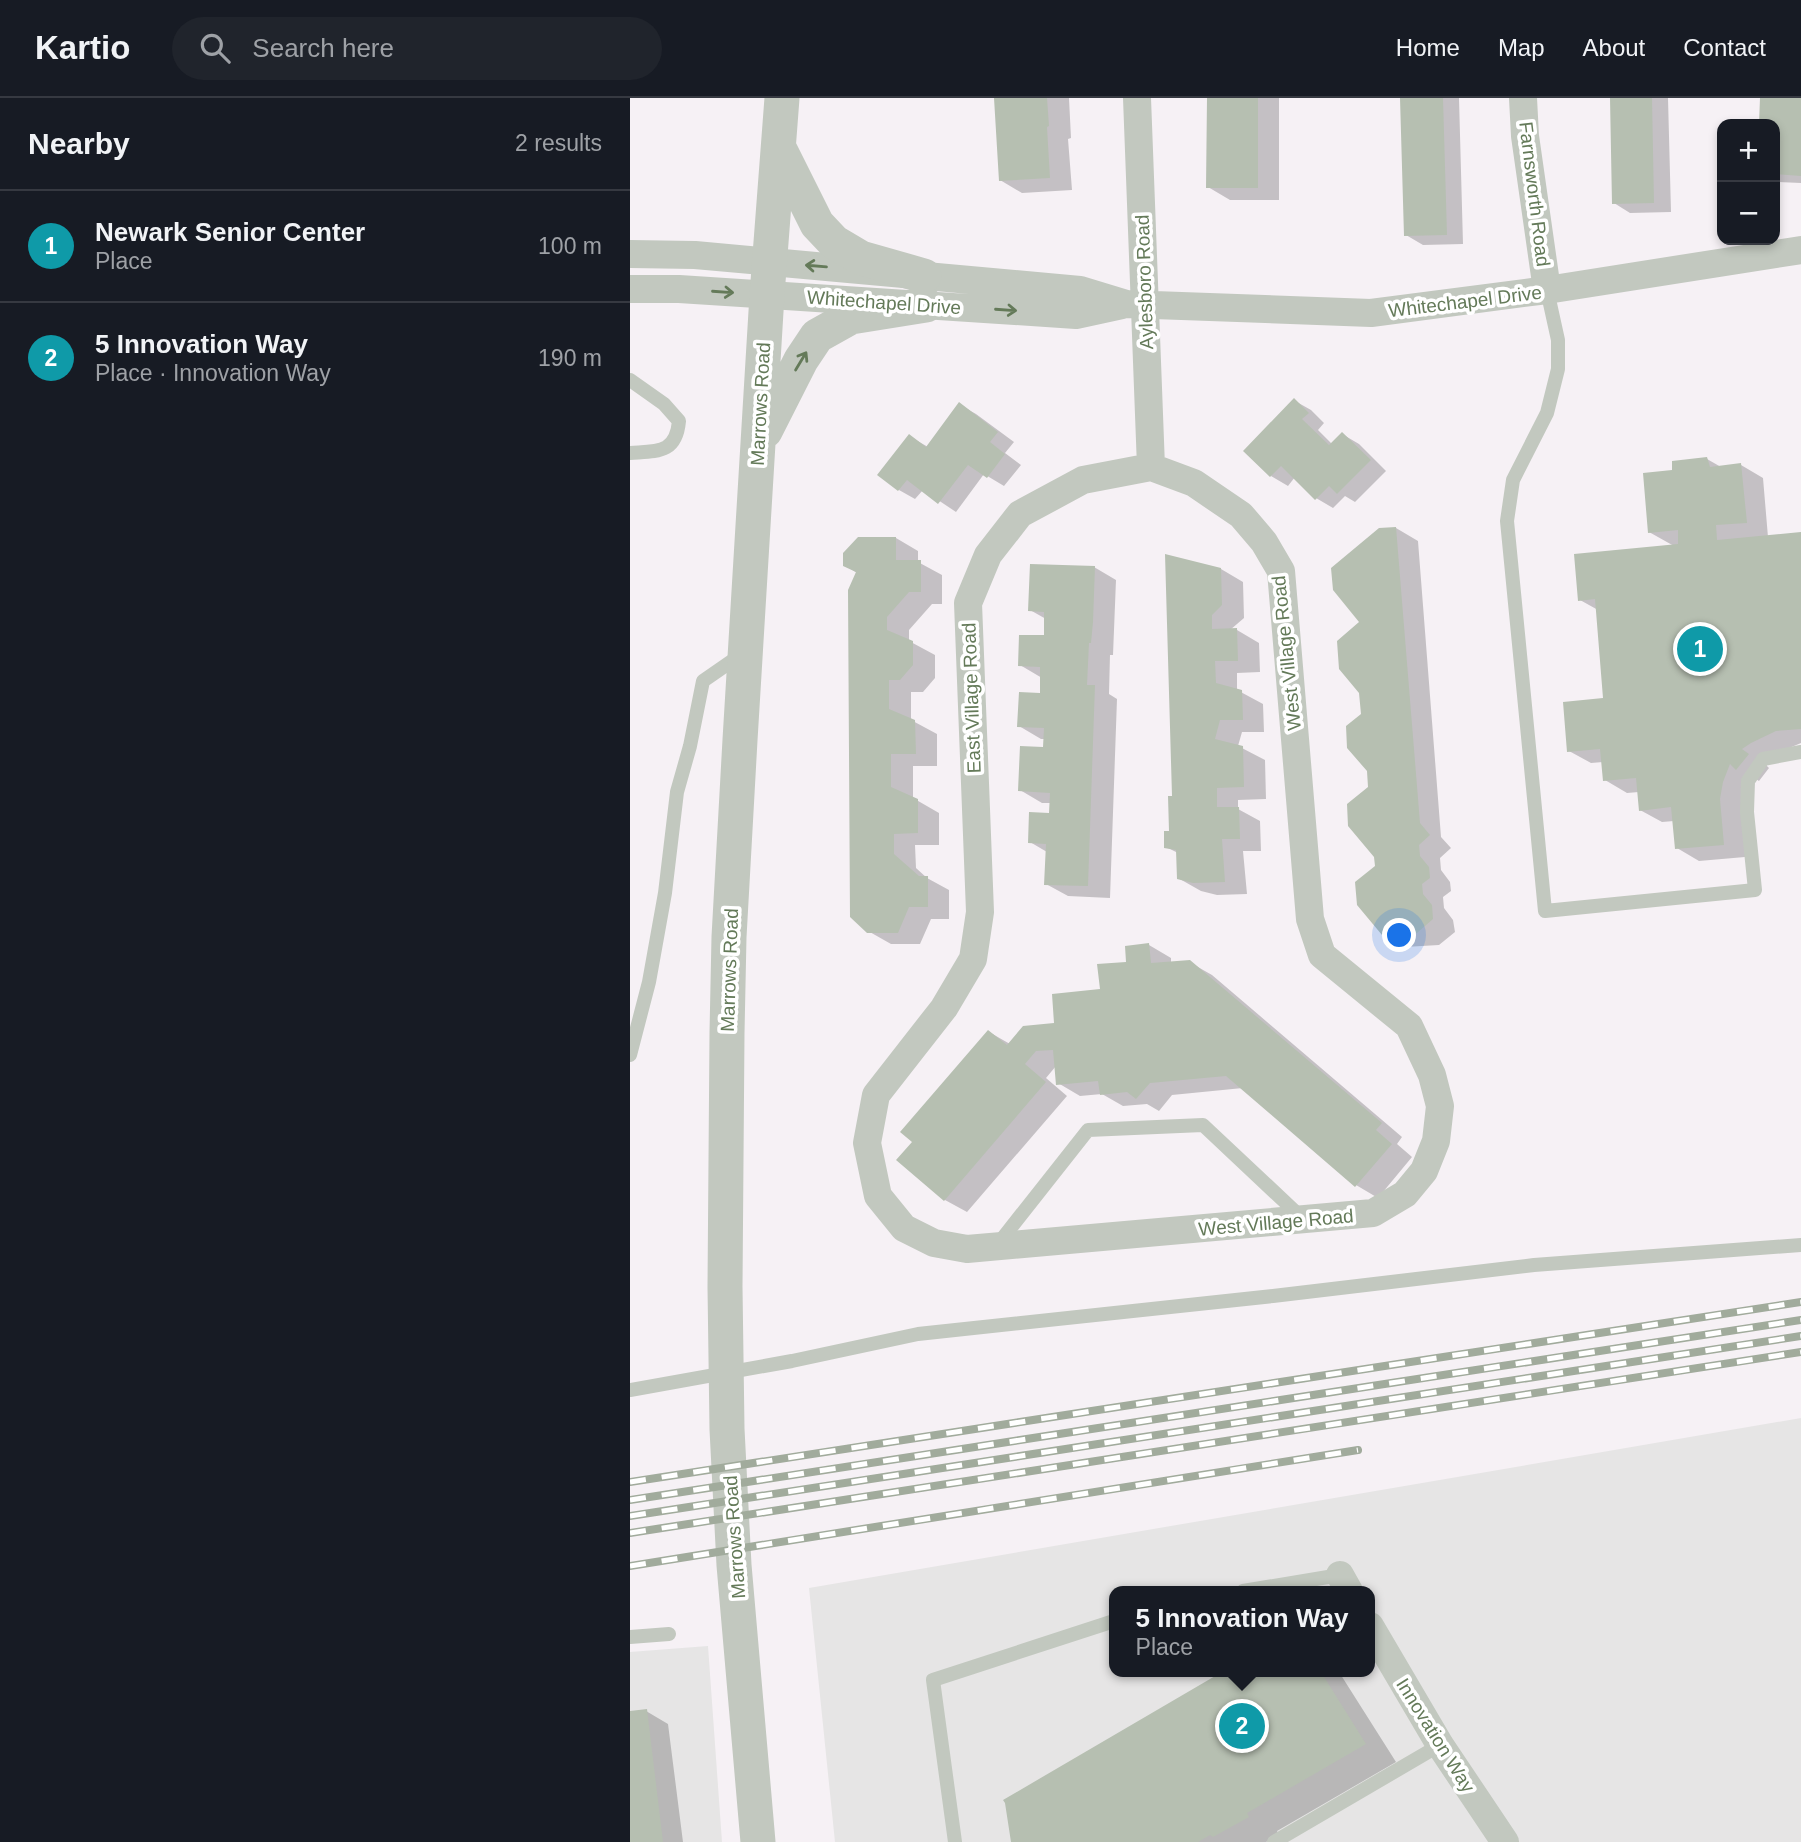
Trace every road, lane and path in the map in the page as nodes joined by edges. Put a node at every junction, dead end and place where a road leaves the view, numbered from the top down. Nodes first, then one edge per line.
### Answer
1 (782, 98) edge
2 (1137, 98) edge
3 (1523, 98) edge
4 (778, 146) junction
5 (1801, 250) edge
6 (630, 254) edge
7 (768, 278) junction
8 (630, 289) edge
9 (925, 290) junction
10 (1547, 290) junction
11 (1136, 304) junction
12 (630, 380) edge
13 (758, 443) junction
14 (630, 453) edge
15 (1151, 467) junction
16 (745, 652) junction
17 (1801, 752) edge
18 (980, 912) joint
19 (630, 1055) edge
20 (1303, 1219) junction
21 (1801, 1244) edge
22 (996, 1247) junction
23 (630, 1390) edge
24 (1345, 1583) edge
25 (1307, 1586) edge
26 (1109, 1623) edge
27 (669, 1634) dead end
28 (1375, 1634) edge
29 (630, 1637) edge
30 (1440, 1745) junction
31 (758, 1842) edge
32 (956, 1842) edge
33 (1274, 1842) edge
34 (1505, 1842) edge

1 - 4 street, Marrows Road
2 - 11 street, Aylesboro Road
3 - 10 street, Farnsworth Road
4 - 7 street, Marrows Road
4 - 9 street
5 - 10 street, Whitechapel Drive
6 - 7 street
8 -> 7 street
7 - 9 street, Whitechapel Drive
7 - 13 street, Marrows Road
9 - 11 street, Whitechapel Drive
13 -> 9 street
10 - 11 street, Whitechapel Drive
10 - 17 lane
11 - 15 street, Aylesboro Road
12 - 14 lane
13 - 16 street, Marrows Road
15 - 18 street, East Village Road
15 - 20 street, West Village Road
16 - 19 lane
16 - 31 street, Marrows Road
18 - 22 street, West Village Road
20 - 22 street, West Village Road
20 - 22 lane
21 - 23 lane
24 - 25 lane
26 - 32 lane
27 - 29 lane
28 - 30 street, Innovation Way
30 - 33 lane
30 - 34 street, Innovation Way

